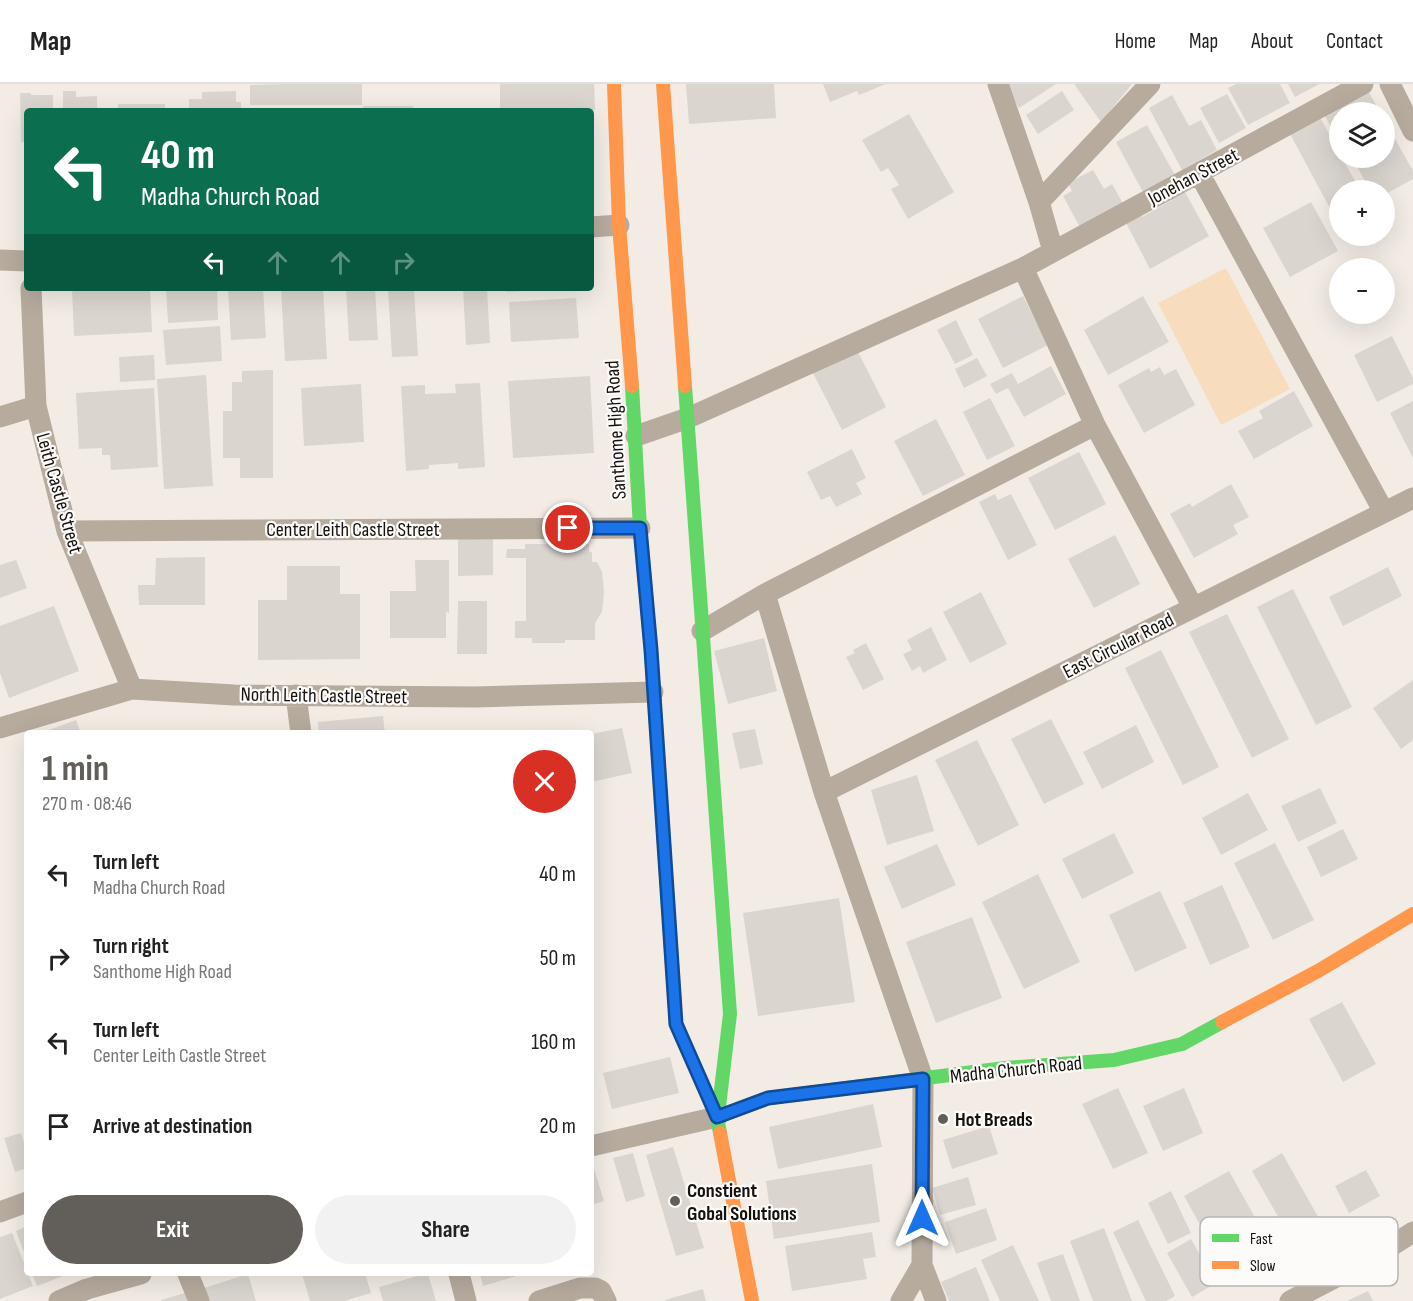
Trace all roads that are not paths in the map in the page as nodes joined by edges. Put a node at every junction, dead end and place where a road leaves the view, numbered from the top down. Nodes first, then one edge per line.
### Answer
1 (614, 84) edge
2 (663, 84) edge
3 (998, 84) edge
4 (1150, 84) edge
5 (1363, 84) edge
6 (1390, 84) edge
7 (1413, 131) edge
8 (1199, 173) junction
9 (1039, 202) junction
10 (619, 225) junction
11 (594, 227) edge
12 (1053, 251) junction
13 (0, 260) edge
14 (24, 261) edge
15 (1023, 268) junction
16 (31, 291) edge
17 (36, 406) junction
18 (0, 417) edge
19 (688, 418) junction
20 (1095, 425) junction
21 (636, 436) junction
22 (1413, 498) edge
23 (1384, 512) junction
24 (640, 528) junction
25 (67, 531) junction
26 (765, 594) junction
27 (1193, 608) junction
28 (702, 631) junction
29 (132, 688) junction
30 (653, 692) junction
31 (296, 695) junction
32 (0, 728) edge
33 (301, 730) edge
34 (824, 792) junction
35 (1413, 914) edge
36 (923, 1079) junction
37 (717, 1117) junction
38 (594, 1145) edge
39 (24, 1203) edge
40 (0, 1212) edge
41 (1413, 1232) edge
42 (1398, 1242) edge
43 (922, 1265) junction
44 (125, 1276) edge
45 (189, 1276) edge
46 (460, 1276) edge
47 (84, 1281) edge
48 (1319, 1286) edge
49 (59, 1301) edge
50 (199, 1301) edge
51 (466, 1301) edge
52 (539, 1301) edge
53 (606, 1301) edge
54 (752, 1301) edge
55 (901, 1301) edge
56 (936, 1301) edge
57 (1290, 1301) edge

1 - 10 main road, Santhome High Road
2 - 19 main road
3 - 9 street
4 - 9 street
5 - 8 street, Jonehan Street
6 - 7 street
8 - 12 street, Jonehan Street
8 - 23 street
9 - 12 street
10 - 11 street
10 - 21 main road, Santhome High Road
12 - 15 street, Jonehan Street
13 - 14 street
15 - 19 street, Jonehan Street
15 - 20 street
16 - 17 street, Leith Castle Street
17 - 18 street
17 - 25 street, Leith Castle Street
19 - 21 street, Jonehan Street
19 - 28 main road
20 - 26 street
20 - 27 street
21 - 24 main road, Santhome High Road
22 - 23 street, East Circular Road
23 - 27 street, East Circular Road
24 - 25 street, Center Leith Castle Street
24 - 30 main road, Santhome High Road
25 - 29 street, Leith Castle Street
26 - 28 street
26 - 34 street
27 - 34 street, East Circular Road
28 - 37 main road
29 - 31 street, North Leith Castle Street
29 - 32 street, North Leith Castle Street
30 - 31 street, North Leith Castle Street
30 - 37 main road, Santhome High Road
31 - 33 street
34 - 36 street
35 - 36 main road, Madha Church Road
36 - 37 main road, Madha Church Road
36 - 43 street
37 - 38 street, Madha Church Road
37 - 54 main road, Santhome High Road
39 - 40 street
41 - 42 street
43 - 55 street
43 - 56 street
44 - 47 street
45 - 50 street
46 - 51 street
47 - 49 street
48 - 57 street
52 - 53 street

